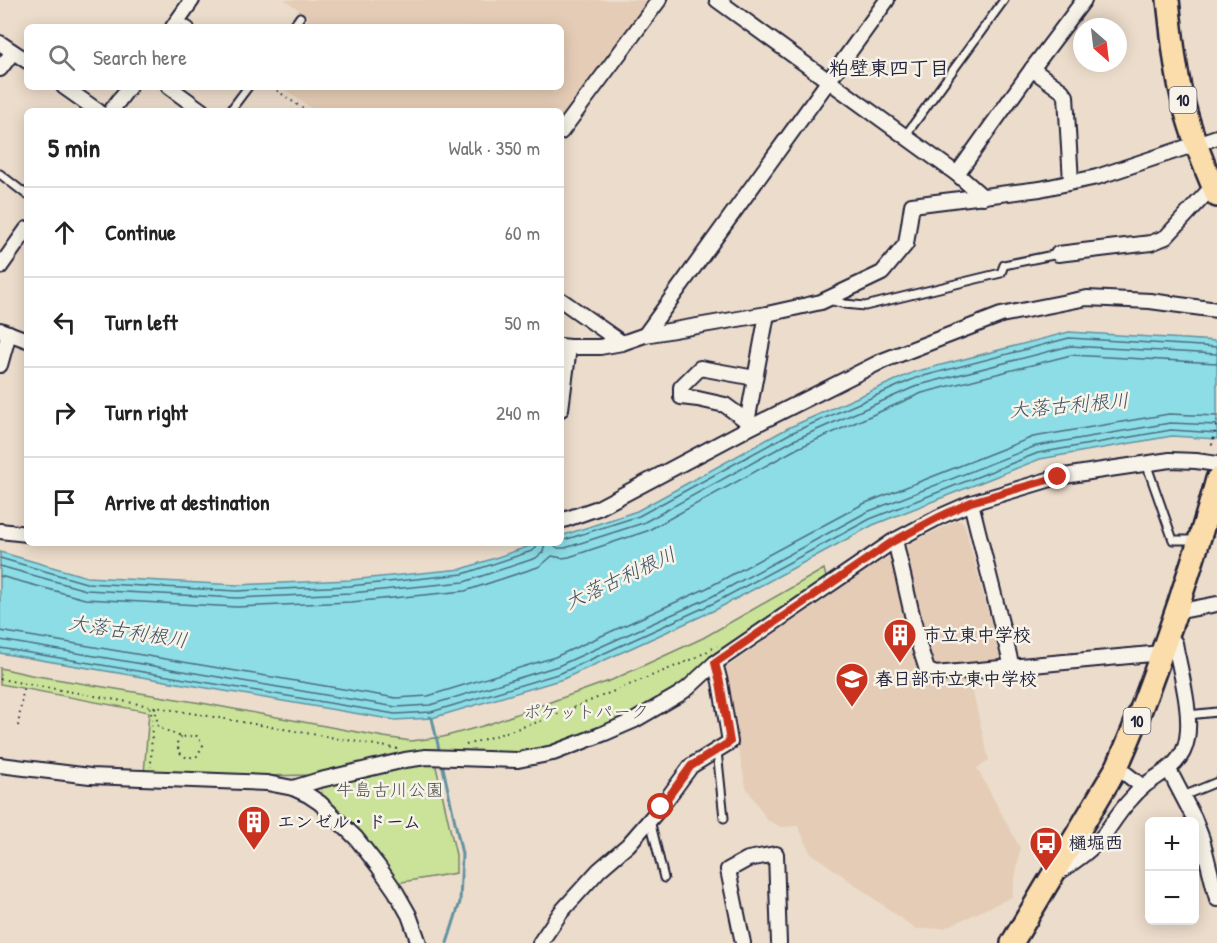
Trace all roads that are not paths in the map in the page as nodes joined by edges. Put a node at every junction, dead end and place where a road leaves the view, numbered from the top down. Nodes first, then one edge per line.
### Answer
1 (192, 0) edge
2 (659, 0) edge
3 (717, 0) edge
4 (887, 0) edge
5 (1004, 0) edge
6 (1084, 0) edge
7 (1167, 0) edge
8 (300, 17) dead end
9 (180, 24) edge
10 (295, 24) edge
11 (0, 43) edge
12 (13, 52) junction
13 (24, 60) edge
14 (0, 69) edge
15 (1032, 69) junction
16 (829, 81) junction
17 (68, 90) edge
18 (127, 90) edge
19 (173, 90) edge
20 (246, 90) edge
21 (94, 108) edge
22 (113, 108) edge
23 (198, 108) edge
24 (232, 108) edge
25 (564, 128) edge
26 (905, 136) junction
27 (1217, 136) edge
28 (1195, 144) junction
29 (0, 174) edge
30 (957, 174) junction
31 (1071, 182) junction
32 (1215, 191) edge
33 (24, 193) edge
34 (983, 197) junction
35 (24, 233) edge
36 (1058, 255) joint
37 (0, 267) edge
38 (828, 299) junction
39 (564, 302) edge
40 (1217, 310) edge
41 (767, 314) junction
42 (5, 332) edge
43 (645, 335) junction
44 (24, 339) edge
45 (622, 343) junction
46 (565, 346) edge
47 (564, 362) edge
48 (0, 365) edge
49 (755, 378) junction
50 (746, 425) junction
51 (1146, 463) junction
52 (1217, 464) edge
53 (1217, 479) edge
54 (971, 502) junction
55 (564, 520) edge
56 (0, 531) edge
57 (24, 534) edge
58 (895, 540) junction
59 (1200, 540) junction
60 (1217, 604) edge
61 (1176, 612) junction
62 (1165, 644) junction
63 (715, 663) junction
64 (1012, 667) junction
65 (1217, 712) edge
66 (1188, 715) junction
67 (717, 751) junction
68 (0, 765) edge
69 (1117, 767) junction
70 (1169, 770) junction
71 (1217, 782) edge
72 (1143, 787) junction
73 (293, 788) junction
74 (1183, 796) junction
75 (724, 818) dead end
76 (650, 820) junction
77 (1212, 855) edge
78 (664, 878) dead end
79 (1050, 879) junction
80 (1217, 899) edge
81 (418, 943) edge
82 (540, 943) edge
83 (743, 943) edge
84 (779, 943) edge
85 (1012, 943) edge

1 - 9 street
2 - 25 street
3 - 16 street
4 - 16 street
5 - 26 lane
6 - 15 street
7 - 28 main road, 10
8 - 10 lane
11 - 12 street
12 - 13 street
12 - 14 street
15 - 30 street
15 - 31 street
16 - 26 street
16 - 43 street
17 - 21 street
18 - 22 street
19 - 23 street
20 - 24 lane
26 - 30 street
27 - 28 street
28 - 31 street
28 - 32 main road, 10
29 - 33 lane
30 - 34 street
31 - 34 street
32 - 36 street
34 - 38 street
35 - 37 street
36 - 38 lane
38 - 41 street
39 - 45 street
40 - 50 street
41 - 43 street
41 - 49 street
42 - 44 street
42 - 48 street
43 - 45 street
45 - 46 street
46 - 47 street
49 - 50 street
49 - 50 street
50 - 55 street
51 - 52 street
51 - 54 street
51 - 59 lane
53 - 59 main road, 10
54 - 58 street
54 - 64 street
56 - 57 street
58 - 63 street
58 - 64 street
59 - 61 main road, 10
60 - 61 street
61 - 62 main road, 10
62 - 64 street
62 - 66 street
62 - 69 main road, 10
63 - 67 street
63 - 73 street
65 - 66 lane
66 - 70 street
67 - 75 lane
67 - 76 street
68 - 73 street
69 - 72 street
69 - 79 main road, 10
70 - 72 street
70 - 74 street
71 - 74 lane
72 - 79 street
73 - 81 street
74 - 77 street
76 - 78 lane
76 - 82 street
77 - 80 street
79 - 85 main road, 10
83 - 84 street

